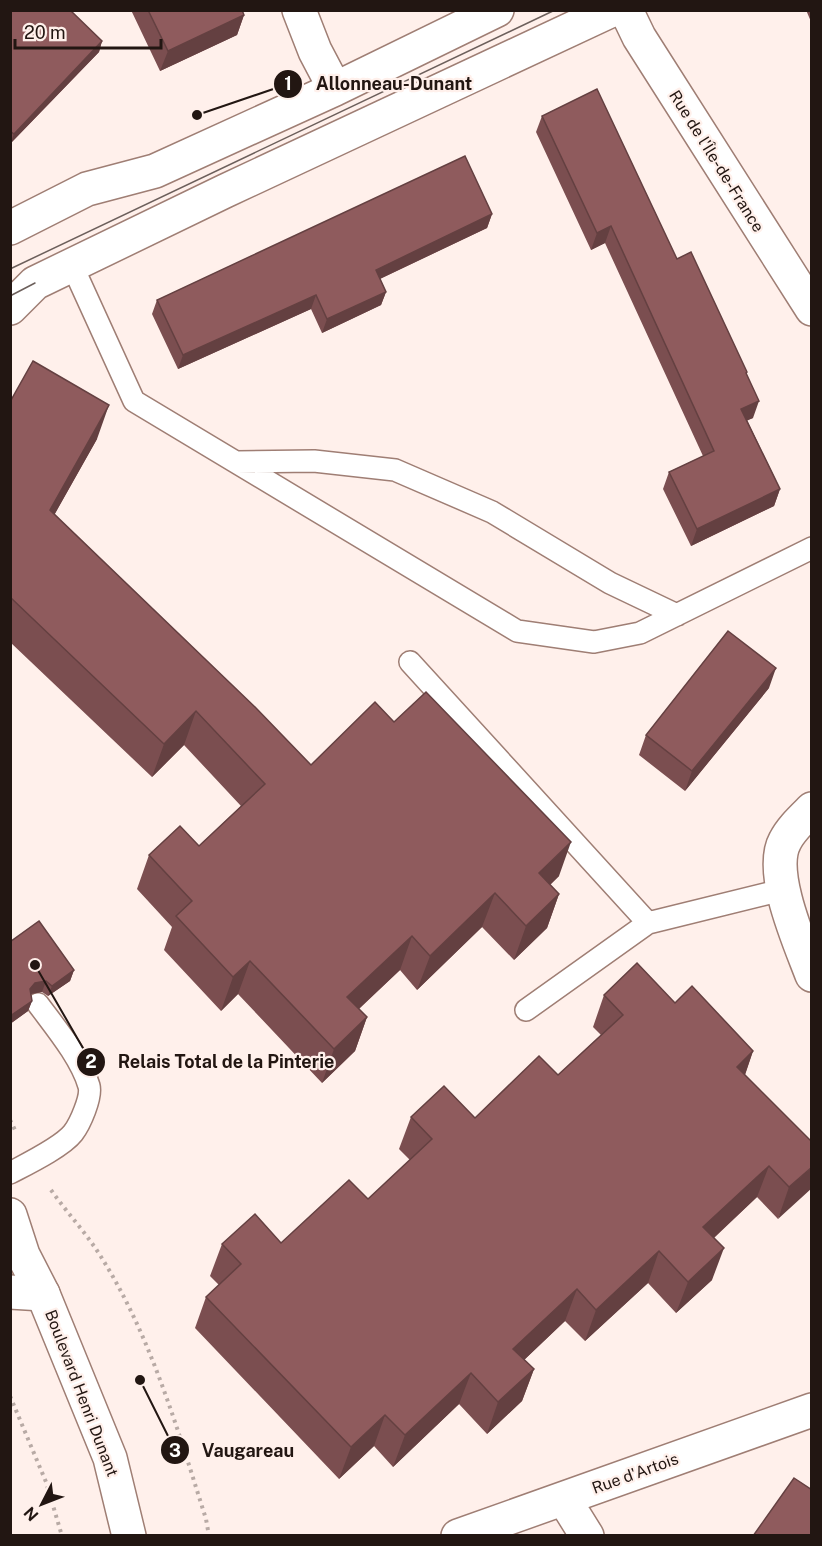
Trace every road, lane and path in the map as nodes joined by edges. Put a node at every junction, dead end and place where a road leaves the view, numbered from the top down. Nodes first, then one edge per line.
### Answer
1 (299, 10) edge
2 (496, 10) edge
3 (612, 10) edge
4 (626, 10) edge
5 (336, 89) junction
6 (10, 228) edge
7 (72, 266) junction
8 (10, 308) edge
9 (812, 309) edge
10 (236, 462) junction
11 (812, 548) edge
12 (677, 615) junction
13 (410, 662) dead end
14 (812, 809) edge
15 (782, 890) junction
16 (648, 923) junction
17 (812, 975) edge
18 (38, 1004) dead end
19 (526, 1010) dead end
20 (10, 1120) edge
21 (31, 1161) junction
22 (10, 1173) edge
23 (10, 1215) edge
24 (17, 1248) edge
25 (10, 1292) edge
26 (43, 1294) junction
27 (10, 1396) edge
28 (812, 1410) edge
29 (564, 1499) junction
30 (62, 1536) edge
31 (129, 1536) edge
32 (209, 1536) edge
33 (458, 1536) edge
34 (586, 1536) edge

1 - 5 street
2 - 5 street
3 - 7 street
4 - 9 street, Rue de l'Île-de-France
5 - 6 street
7 - 8 street
7 - 10 lane
10 - 12 lane
10 - 12 lane
11 - 12 lane
13 - 16 lane
14 - 15 street
15 - 16 lane
15 - 17 street
16 - 19 lane
18 - 21 lane
20 - 21 path
21 - 22 lane
21 - 32 path
23 - 24 street, Boulevard Henri Dunant
24 - 26 street, Boulevard Henri Dunant
25 - 26 street
26 - 31 street, Boulevard Henri Dunant
27 - 30 path
28 - 29 street, Rue d'Artois
29 - 33 street, Rue d'Artois
29 - 34 street

